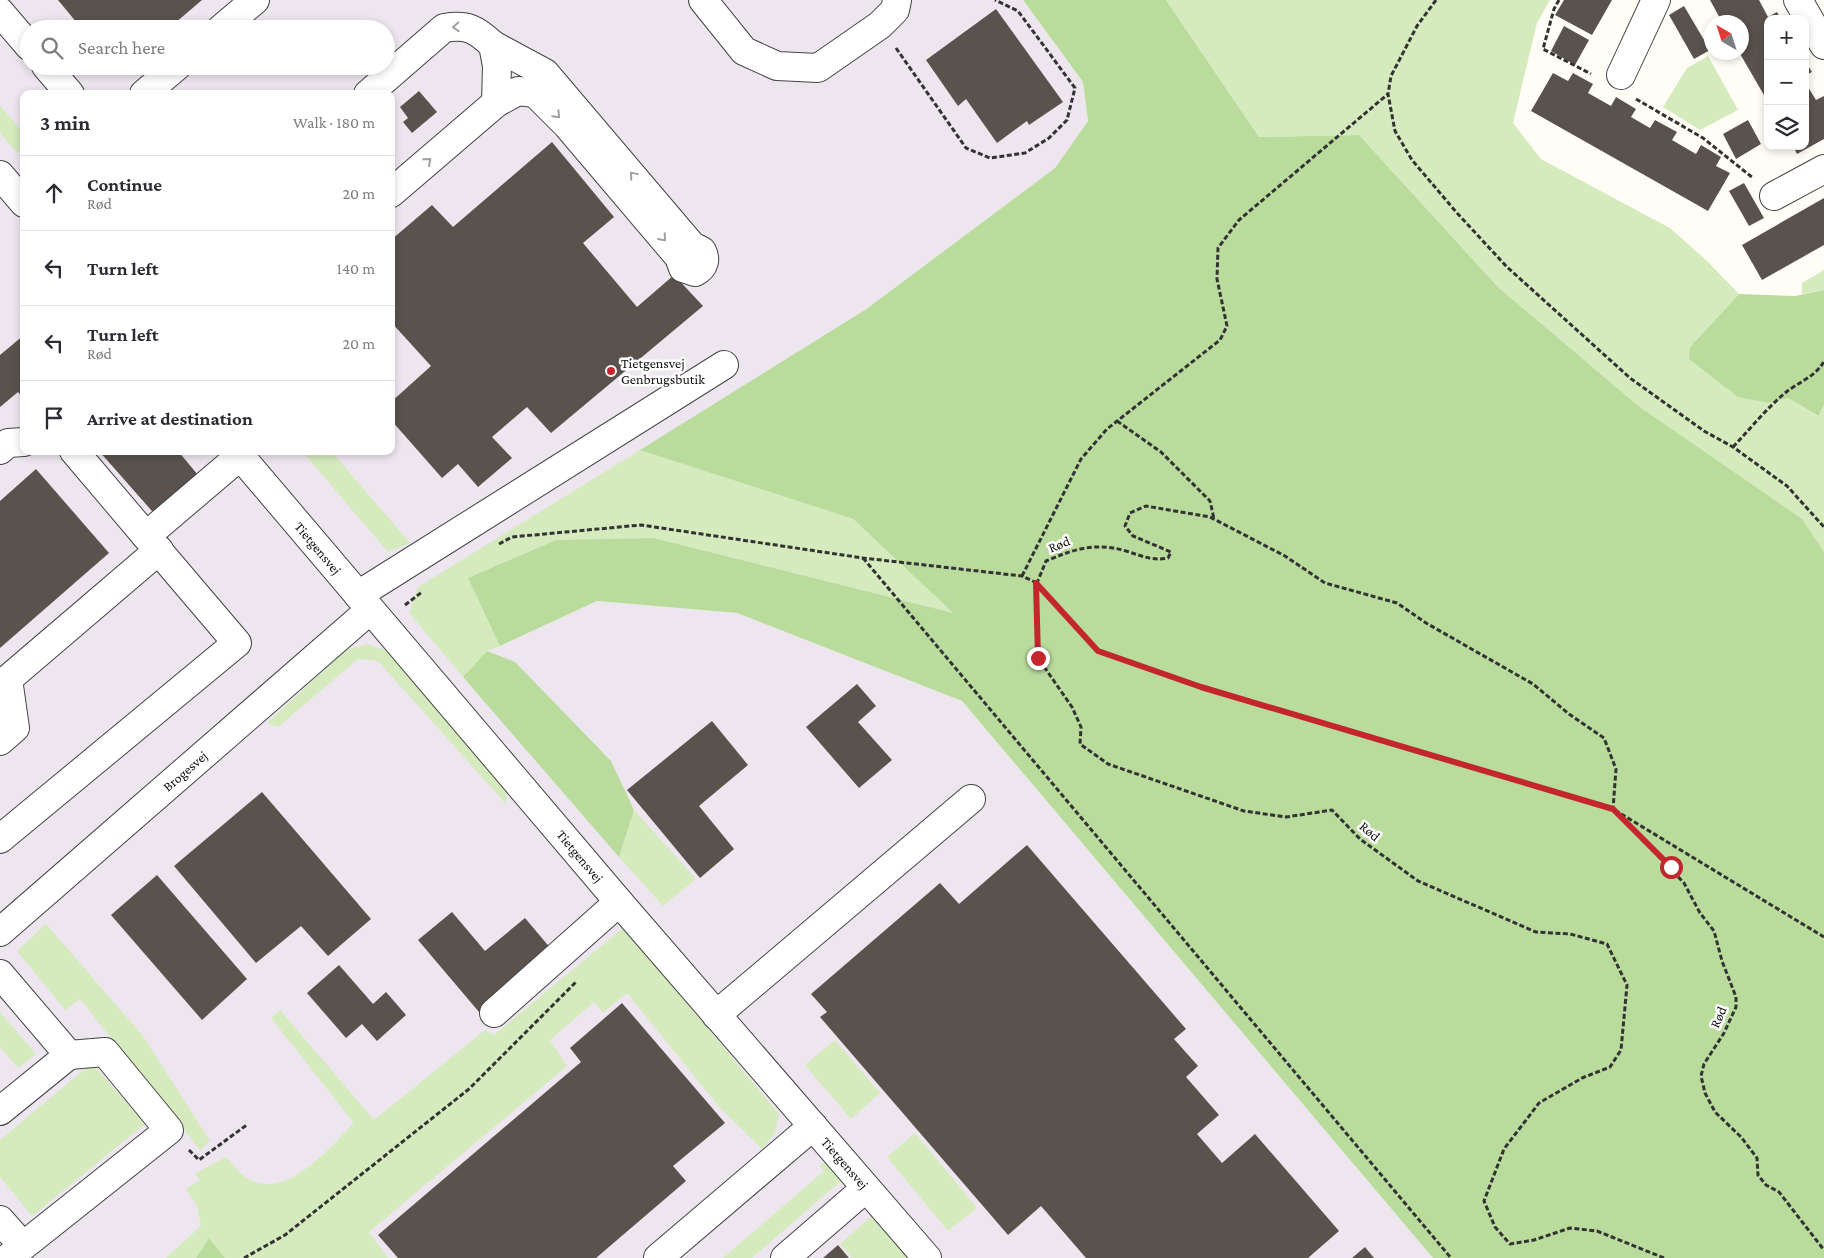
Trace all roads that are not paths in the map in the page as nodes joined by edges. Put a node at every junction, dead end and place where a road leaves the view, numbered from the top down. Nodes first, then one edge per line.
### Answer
1 (255, 0) edge
2 (703, 0) edge
3 (897, 0) edge
4 (1656, 0) edge
5 (1798, 0) edge
6 (0, 12) edge
7 (232, 20) edge
8 (20, 35) edge
9 (493, 45) junction
10 (1824, 45) edge
11 (395, 71) edge
12 (54, 75) edge
13 (166, 75) edge
14 (390, 75) edge
15 (1617, 83) road end
16 (67, 90) edge
17 (149, 90) edge
18 (373, 90) edge
19 (496, 103) junction
20 (1824, 169) edge
21 (0, 175) edge
22 (395, 190) edge
23 (1774, 196) road end
24 (20, 198) edge
25 (724, 365) dead end
26 (20, 442) edge
27 (0, 450) edge
28 (77, 455) edge
29 (237, 455) edge
30 (239, 455) edge
31 (153, 543) junction
32 (370, 609) junction
33 (0, 741) edge
34 (971, 799) dead end
35 (0, 839) edge
36 (619, 902) junction
37 (0, 932) edge
38 (0, 974) edge
39 (494, 1013) dead end
40 (716, 1015) junction
41 (69, 1054) junction
42 (0, 1111) edge
43 (813, 1126) junction
44 (866, 1188) junction
45 (0, 1220) edge
46 (15, 1252) edge
47 (658, 1258) edge
48 (786, 1258) edge
49 (927, 1258) edge

1 - 7 street
2 - 3 street
4 - 15 street
5 - 10 street
6 - 8 street
9 -> 11 street
9 - 19 street
19 -> 9 street
12 - 16 street
13 - 17 street
14 -> 18 street
22 -> 19 street
20 - 23 street
21 - 24 street
25 - 32 street, Brogesvej
26 - 27 street
28 - 31 street
29 - 31 street
30 - 32 street, Tietgensvej
31 - 33 street
31 - 35 street
32 - 36 street, Tietgensvej
32 - 37 street, Brogesvej
34 - 40 street
36 - 39 street
36 - 40 street, Tietgensvej
38 - 41 street
40 - 43 street, Tietgensvej
41 - 42 street
41 - 46 street
43 - 44 street, Tietgensvej
43 - 47 street
44 - 48 street
44 - 49 street, Tietgensvej
45 - 46 street

